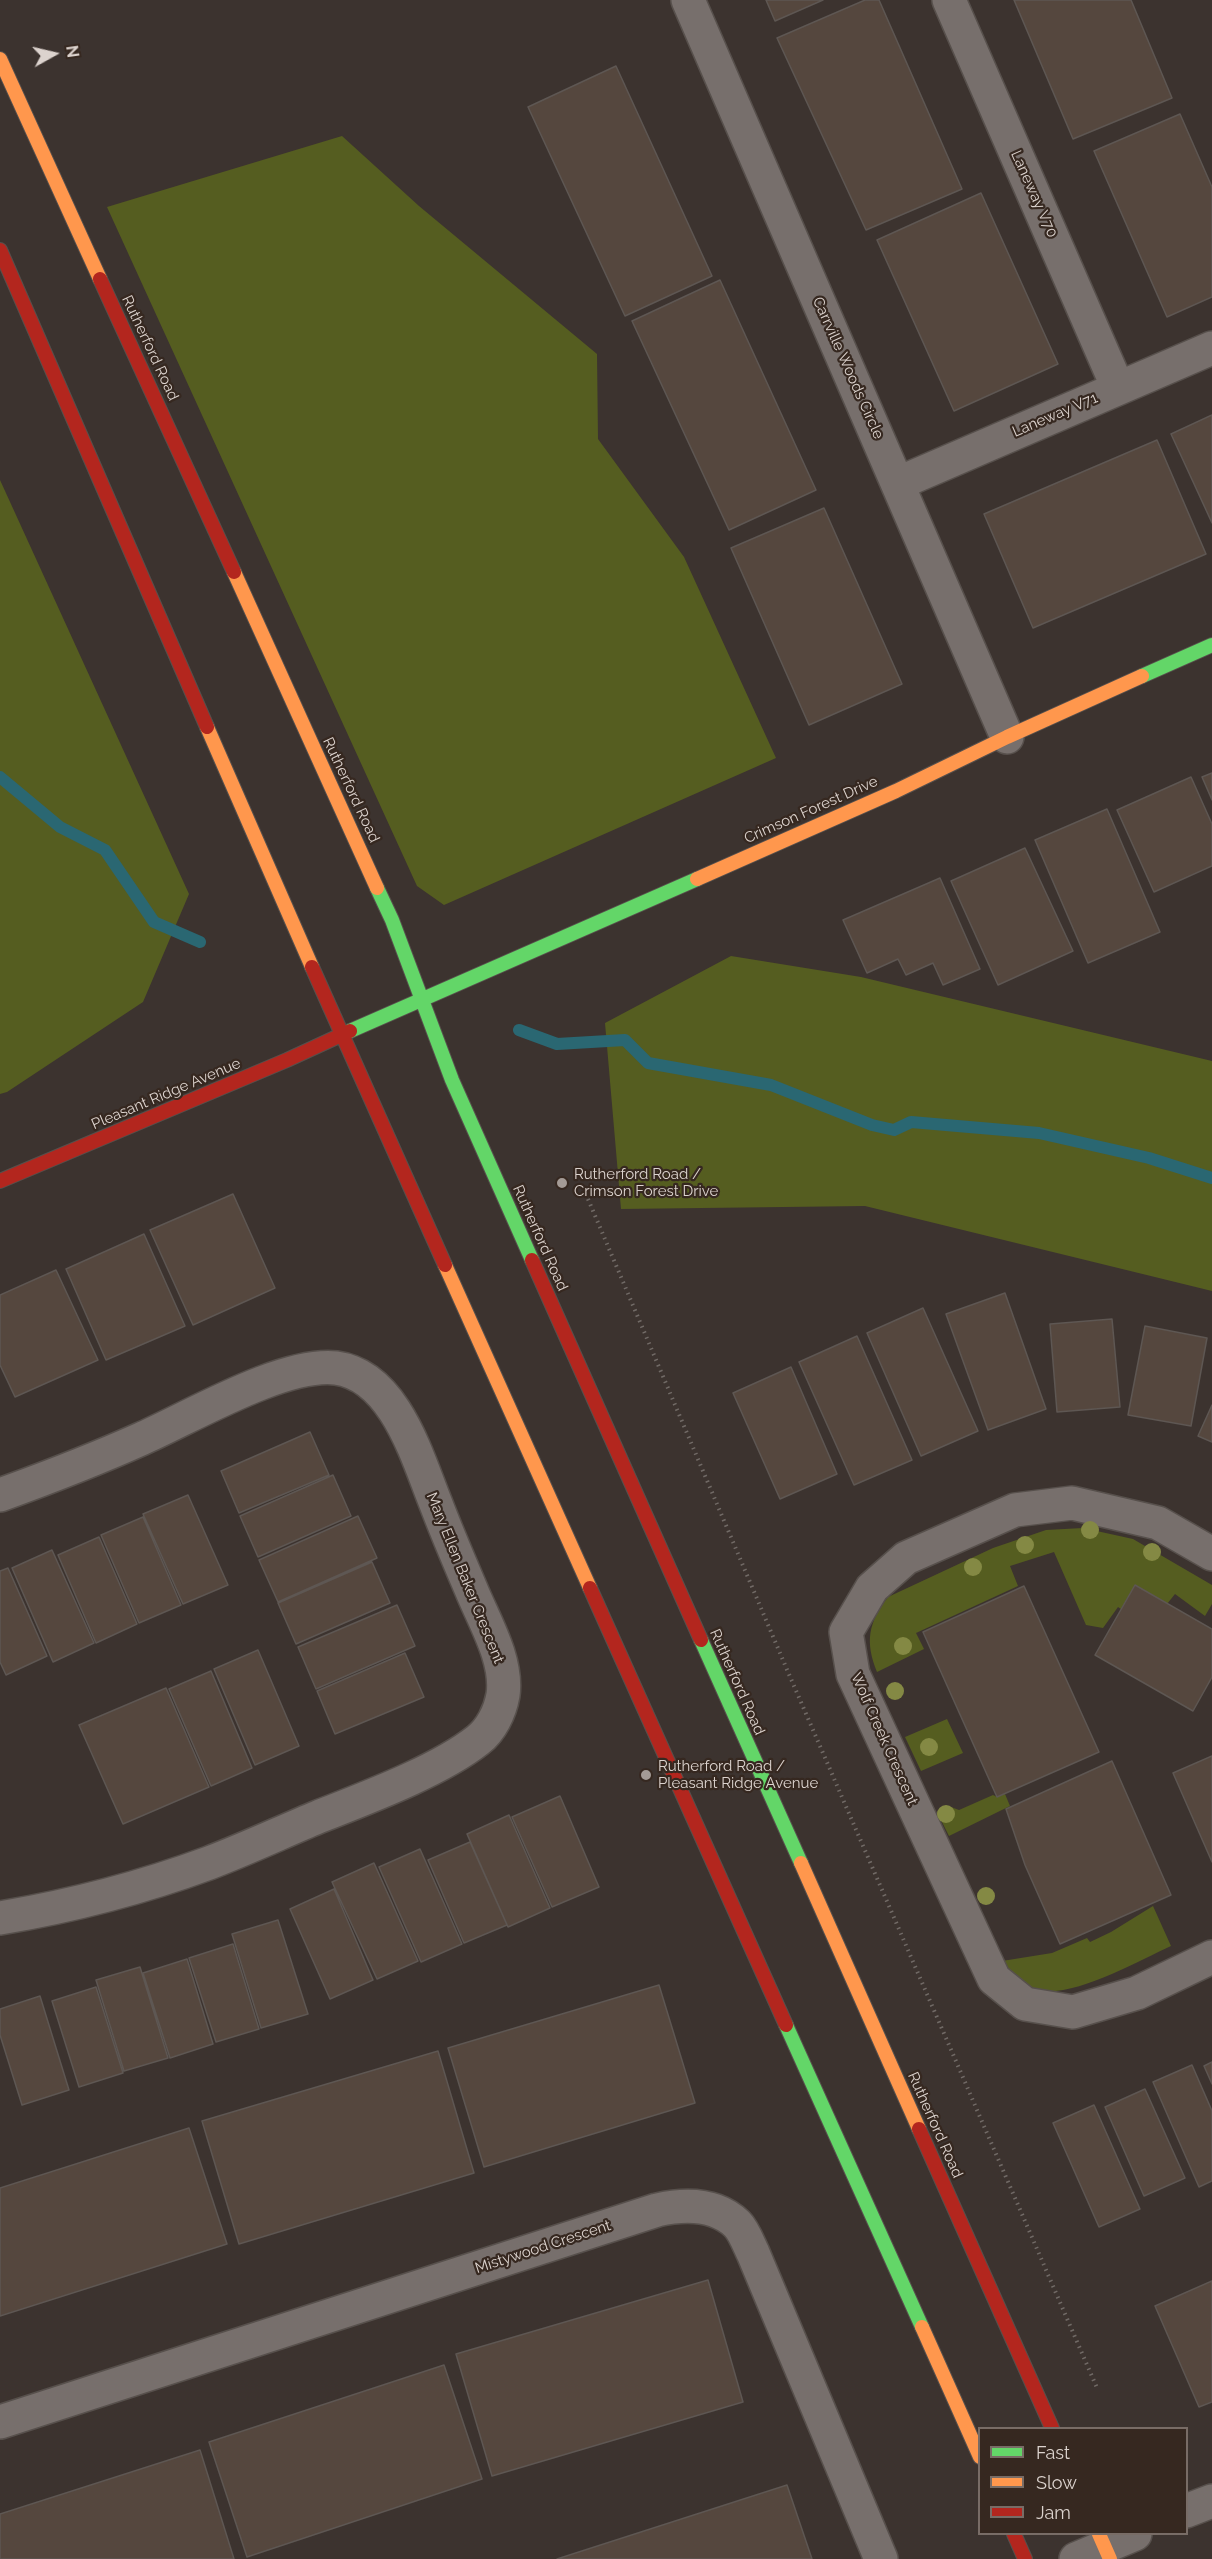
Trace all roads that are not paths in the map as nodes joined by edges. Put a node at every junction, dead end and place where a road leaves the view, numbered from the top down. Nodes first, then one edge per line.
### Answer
1 (688, 0) edge
2 (949, 0) edge
3 (0, 59) edge
4 (0, 249) edge
5 (1212, 348) edge
6 (1118, 388) junction
7 (899, 483) junction
8 (1212, 645) edge
9 (1007, 736) junction
10 (421, 998) junction
11 (343, 1034) junction
12 (0, 1181) edge
13 (0, 1495) edge
14 (1212, 1554) edge
15 (0, 1918) edge
16 (1212, 1958) edge
17 (0, 2422) edge
18 (1052, 2427) edge
19 (978, 2453) edge
20 (1212, 2501) edge
21 (1188, 2510) edge
22 (1014, 2535) edge
23 (1133, 2535) edge
24 (1098, 2549) edge
25 (881, 2559) edge
26 (1025, 2559) edge

1 - 7 street, Carrville Woods Circle
2 - 6 street, Laneway V70
3 - 10 main road, Rutherford Road
4 - 11 main road
5 - 6 street, Laneway V71
6 - 7 street, Laneway V71
7 - 9 street, Carrville Woods Circle
8 - 9 main road, Crimson Forest Drive
9 - 10 main road, Crimson Forest Drive
10 - 11 main road, Crimson Forest Drive
10 - 18 main road, Rutherford Road
11 - 12 main road, Pleasant Ridge Avenue
11 - 19 main road
13 - 15 street, Mary Ellen Baker Crescent
14 - 16 street, Wolf Creek Crescent
17 - 25 street, Mistywood Crescent
20 - 21 street
22 - 26 main road
23 - 24 street

